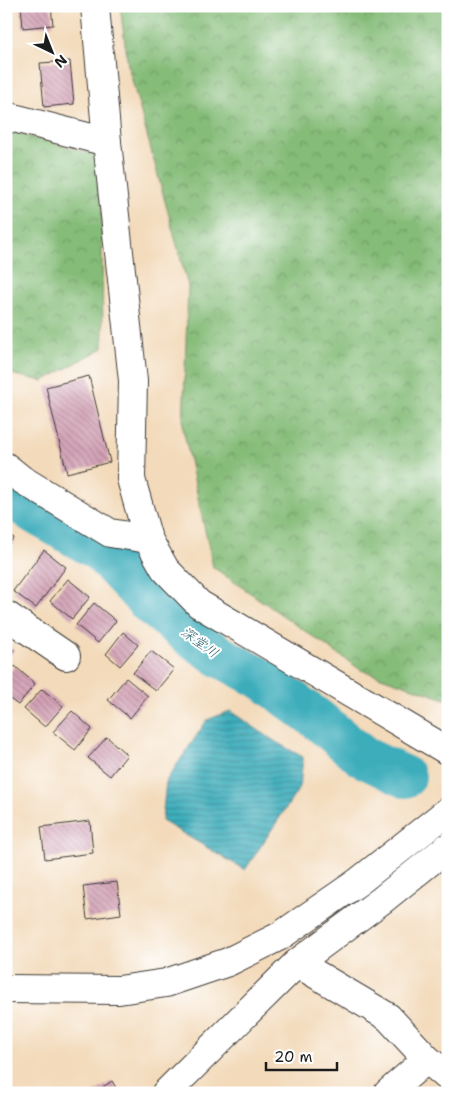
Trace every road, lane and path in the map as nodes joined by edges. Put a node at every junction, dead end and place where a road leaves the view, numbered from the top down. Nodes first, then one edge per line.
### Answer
1 (95, 6) edge
2 (6, 116) edge
3 (107, 142) junction
4 (6, 467) edge
5 (148, 538) junction
6 (6, 615) edge
7 (66, 656) dead end
8 (448, 751) edge
9 (448, 812) edge
10 (448, 847) edge
11 (296, 963) junction
12 (6, 989) edge
13 (427, 1059) junction
14 (448, 1077) edge
15 (166, 1093) edge
16 (388, 1093) edge

1 - 3 street
2 - 3 street
3 - 5 street
4 - 5 street
5 - 8 street
6 - 7 street
9 - 12 street
10 - 11 street
11 - 13 street
11 - 15 street
13 - 14 street
13 - 16 street

